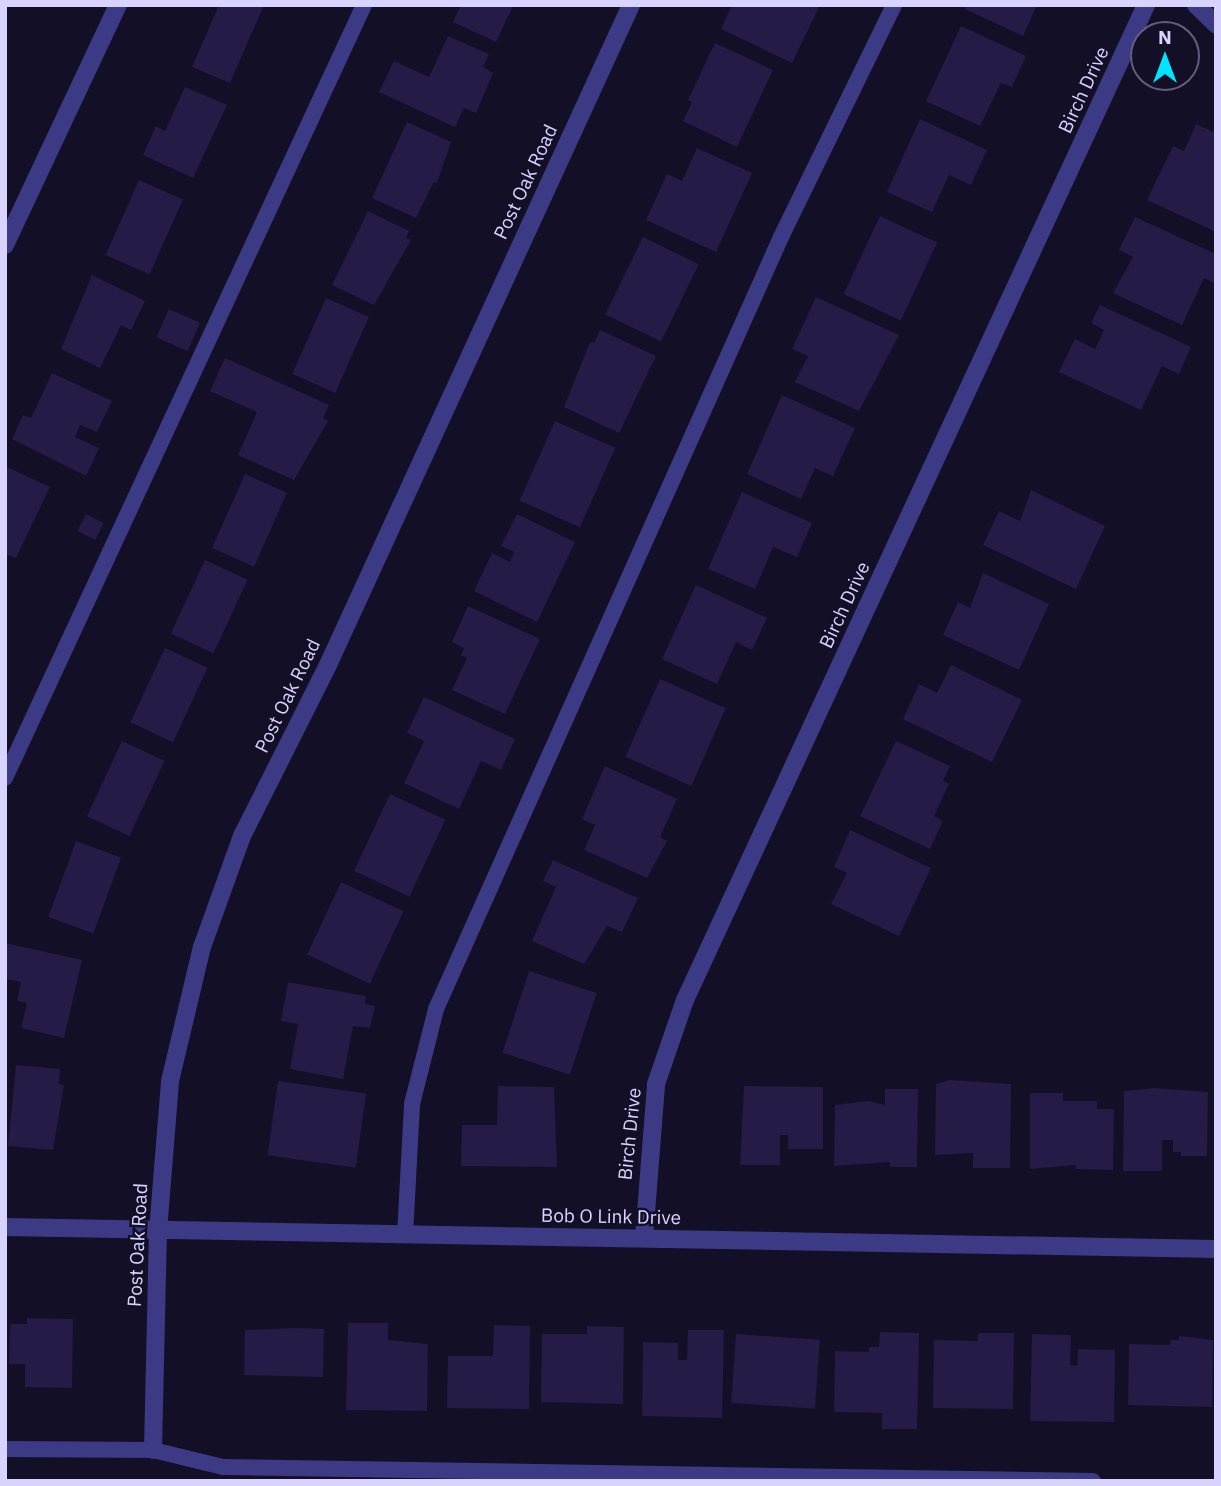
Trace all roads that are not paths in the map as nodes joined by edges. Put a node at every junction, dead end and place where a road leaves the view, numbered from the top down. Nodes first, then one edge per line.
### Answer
1 (118, 5) edge
2 (363, 5) edge
3 (631, 5) edge
4 (894, 5) edge
5 (1146, 5) edge
6 (1196, 5) edge
7 (1216, 24) edge
8 (5, 245) edge
9 (5, 778) edge
10 (5, 1227) edge
11 (158, 1231) junction
12 (405, 1235) junction
13 (644, 1238) junction
14 (1216, 1249) edge
15 (5, 1449) edge
16 (153, 1450) junction
17 (1093, 1481) edge

1 - 8 street
2 - 9 lane
3 - 11 street, Post Oak Road
4 - 12 lane
5 - 13 street, Birch Drive
6 - 7 street
10 - 11 street, Bob O Link Drive
11 - 12 street, Bob O Link Drive
11 - 16 street, Post Oak Road
12 - 13 street, Bob O Link Drive
13 - 14 street, Bob O Link Drive
15 - 16 lane
16 - 17 lane

